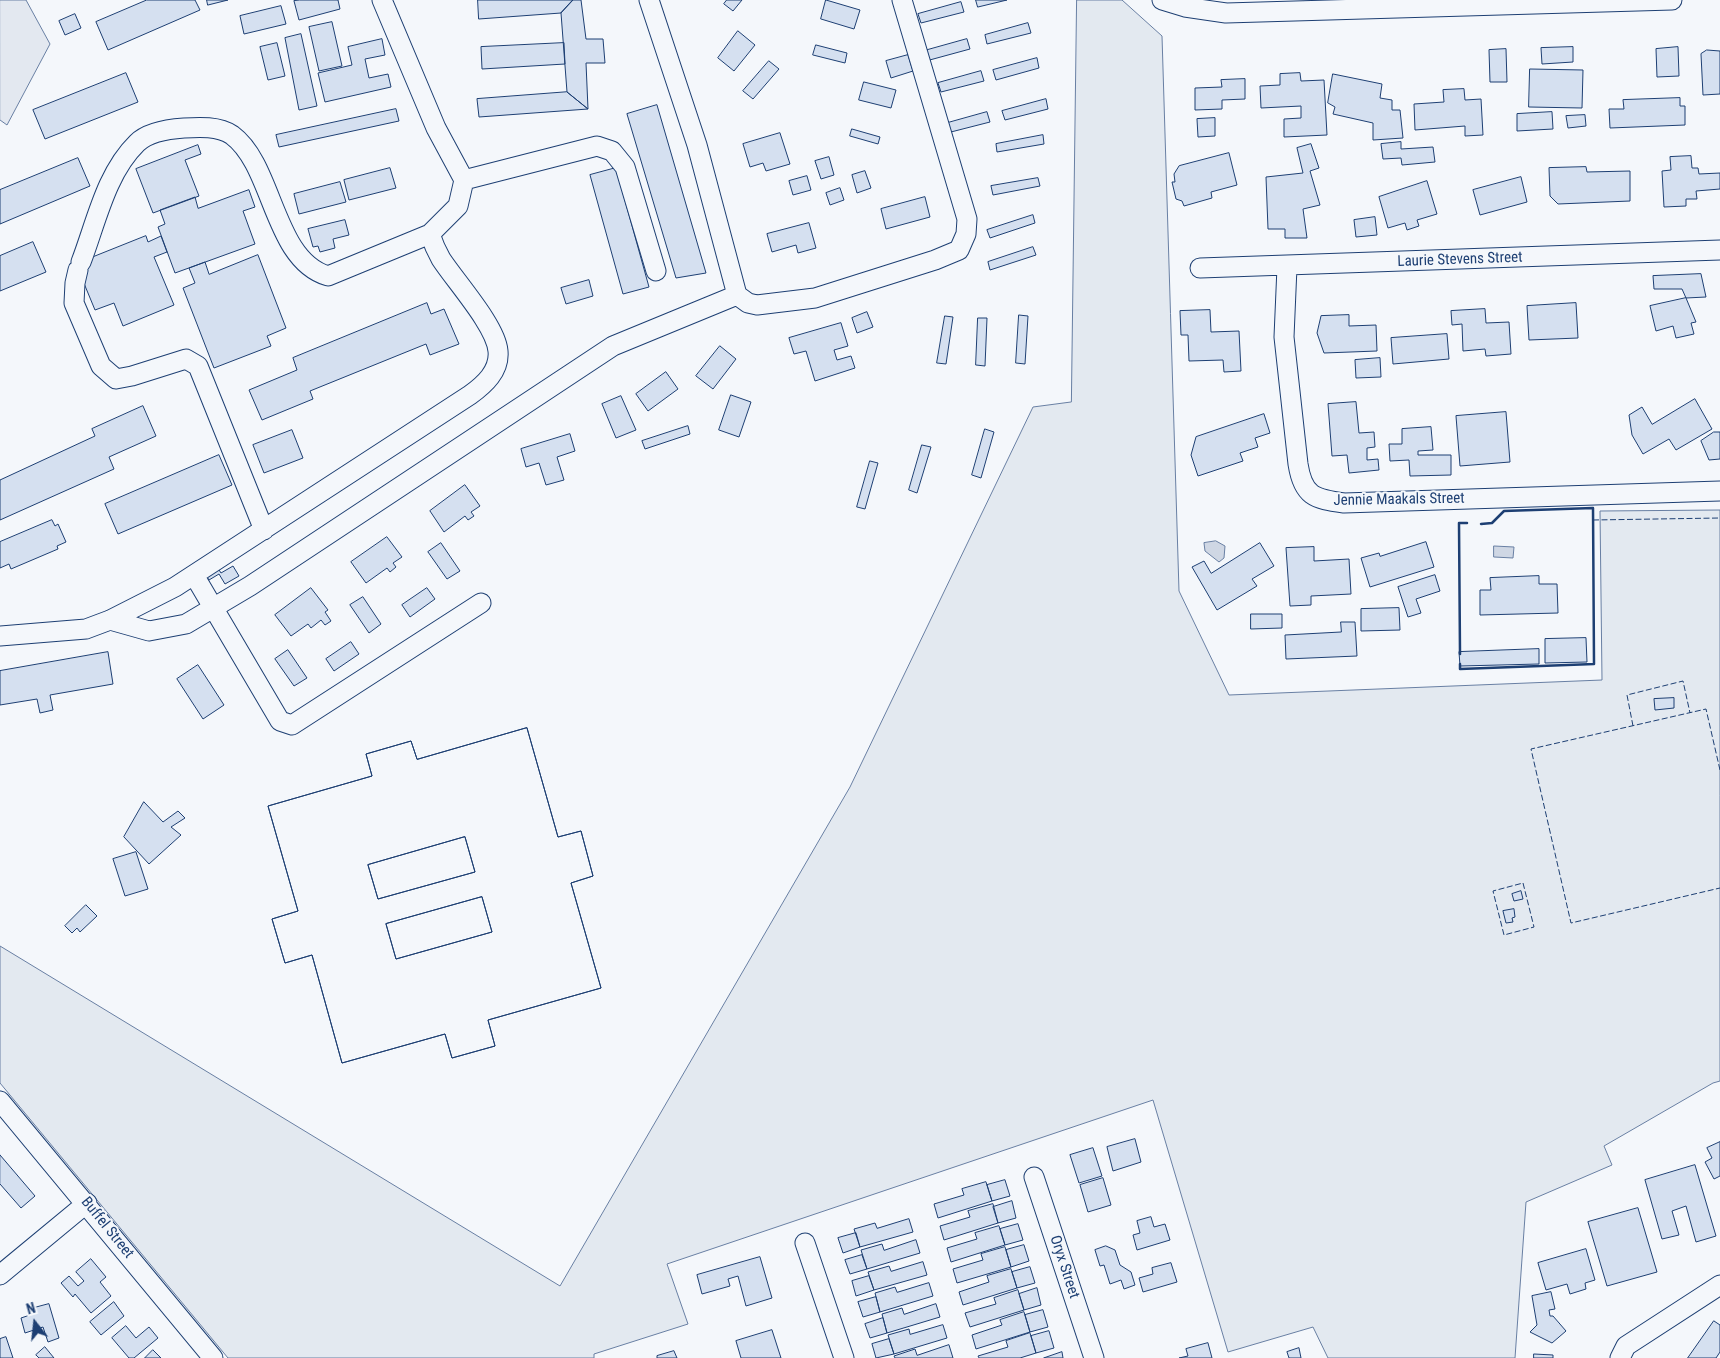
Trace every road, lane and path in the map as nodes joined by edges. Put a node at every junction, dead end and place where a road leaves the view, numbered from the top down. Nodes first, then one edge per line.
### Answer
1 (382, 0) edge
2 (649, 0) edge
3 (902, 0) edge
4 (1162, 0) edge
5 (1672, 0) edge
6 (464, 180) junction
7 (430, 234) junction
8 (1720, 250) edge
9 (1287, 267) junction
10 (1200, 268) dead end
11 (656, 271) dead end
12 (737, 295) junction
13 (1720, 492) edge
14 (264, 530) junction
15 (194, 575) junction
16 (481, 603) dead end
17 (213, 608) junction
18 (110, 620) junction
19 (0, 636) edge
20 (0, 1101) edge
21 (1034, 1177) dead end
22 (87, 1203) junction
23 (805, 1243) dead end
24 (0, 1275) edge
25 (1720, 1285) edge
26 (213, 1358) edge
27 (844, 1358) edge
28 (1094, 1358) edge
29 (1620, 1358) edge

1 - 6 street
2 - 12 street
3 - 12 street
4 - 5 street
6 - 7 street
6 - 11 street
7 - 14 street
7 - 14 street
8 - 9 street, Laurie Stevens Street
9 - 10 street, Laurie Stevens Street
9 - 13 street, Jennie Maakals Street
12 - 17 street
14 - 15 street
15 - 17 street
15 - 18 street
16 - 17 street
17 - 18 street
18 - 19 street
20 - 22 street, Buffel Street
21 - 28 street, Oryx Street
22 - 24 street
22 - 26 street, Buffel Street
23 - 27 street
25 - 29 street

